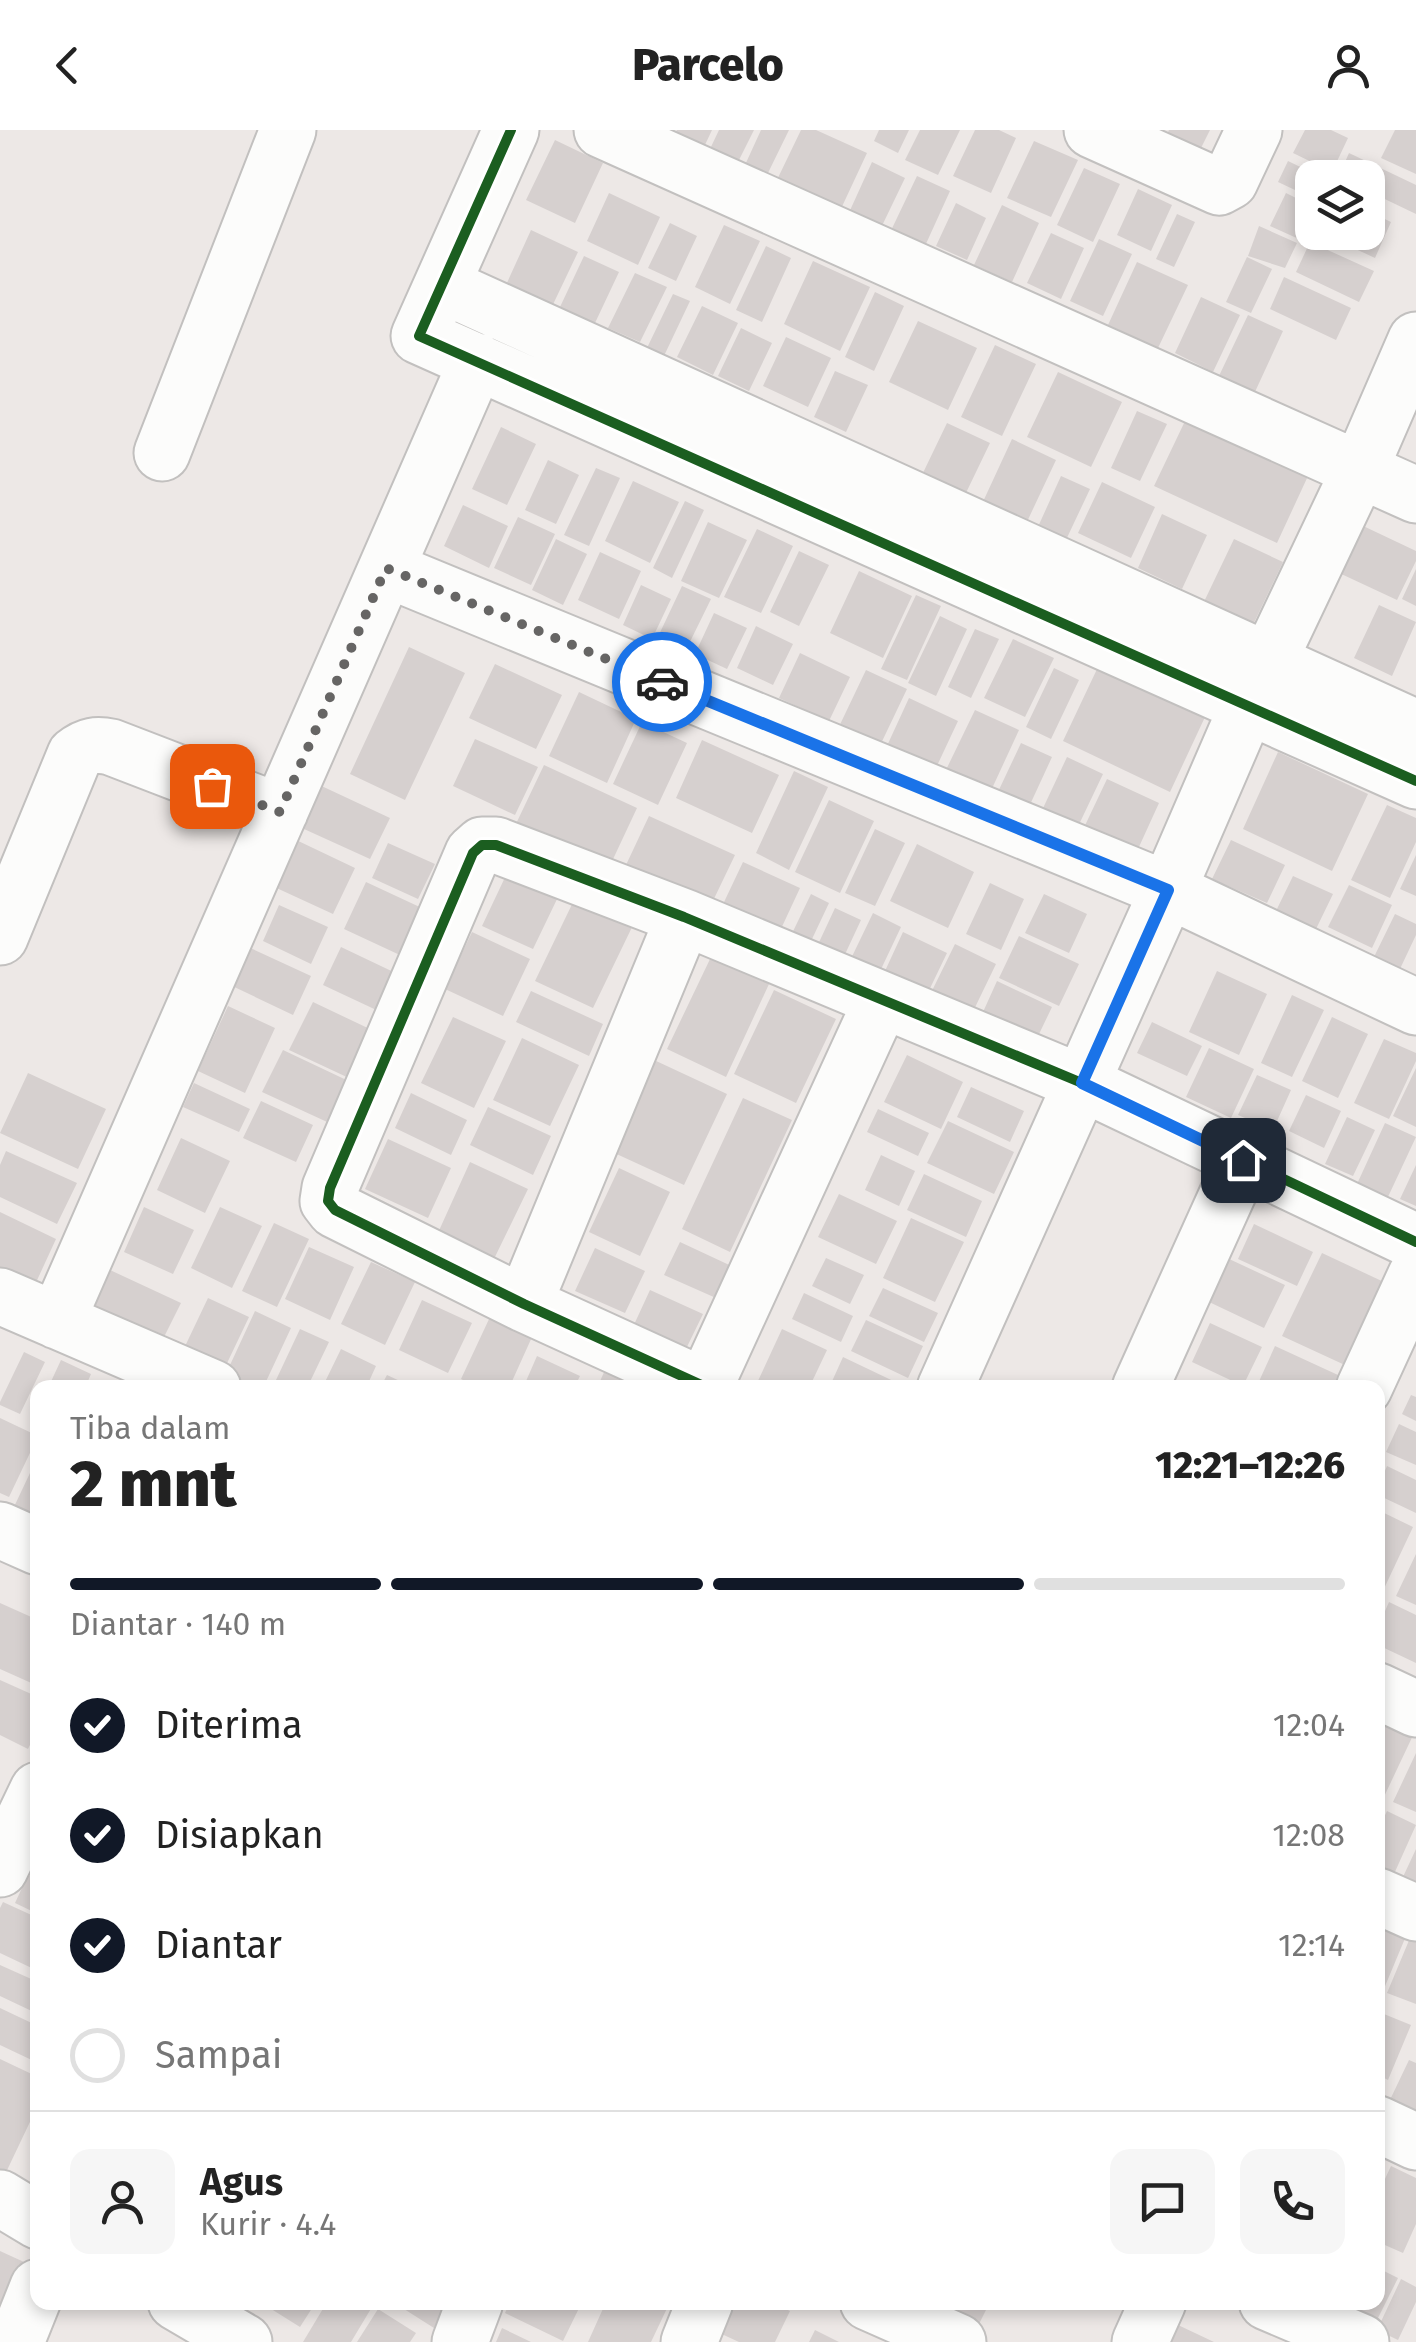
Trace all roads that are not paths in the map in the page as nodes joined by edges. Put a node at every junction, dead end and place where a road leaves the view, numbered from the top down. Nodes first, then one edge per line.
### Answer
1 (288, 130) edge
2 (511, 130) edge
3 (602, 130) edge
4 (1092, 130) edge
5 (1254, 130) edge
6 (442, 284) junction
7 (1416, 340) edge
8 (477, 361) junction
9 (162, 453) dead end
10 (1360, 468) junction
11 (1416, 495) edge
12 (386, 568) junction
13 (1258, 684) junction
14 (1416, 728) edge
15 (1416, 782) edge
16 (280, 812) junction
17 (1168, 890) junction
18 (11, 893) edge
19 (684, 917) junction
20 (0, 937) edge
21 (882, 1000) junction
22 (1416, 1007) edge
23 (1082, 1083) junction
24 (1243, 1160) junction
25 (1416, 1242) edge
26 (1416, 1275) edge
27 (0, 1296) edge
28 (524, 1304) junction
29 (57, 1321) junction
30 (195, 1380) edge
31 (692, 1380) edge
32 (710, 1380) edge
33 (949, 1380) edge
34 (1144, 1380) edge
35 (1368, 1380) edge
36 (0, 1530) edge
37 (30, 1543) edge
38 (1385, 1694) edge
39 (1416, 1709) edge
40 (30, 1807) edge
41 (0, 1869) edge
42 (1385, 1899) edge
43 (1416, 1913) edge
44 (1385, 2127) edge
45 (1416, 2142) edge
46 (0, 2198) edge
47 (30, 2216) edge
48 (30, 2307) edge
49 (190, 2310) edge
50 (472, 2310) edge
51 (702, 2310) edge
52 (1154, 2310) edge
53 (1286, 2310) edge
54 (16, 2342) edge
55 (244, 2342) edge
56 (460, 2342) edge
57 (689, 2342) edge
58 (1140, 2342) edge
59 (1361, 2342) edge

1 - 9 street
2 - 6 street
3 - 10 street
4 - 5 street
6 - 8 street
6 - 13 street
7 - 10 street
8 - 12 street
8 - 13 street
10 - 11 street
10 - 13 street
12 - 16 street
12 - 17 street
13 - 14 street
13 - 15 street
13 - 17 street
16 - 18 street
16 - 29 street
17 - 22 street
17 - 23 street
18 - 20 street
19 - 21 street
19 - 28 street
19 - 28 street
21 - 23 street
21 - 32 street
23 - 24 street
23 - 33 street
24 - 25 street
24 - 34 street
26 - 35 street
27 - 29 street
28 - 31 street
29 - 30 street
36 - 37 street
38 - 39 street
40 - 41 street
42 - 43 street
44 - 45 street
46 - 47 street
48 - 54 street
49 - 55 street
50 - 56 street
51 - 57 street
52 - 58 street
53 - 59 street

